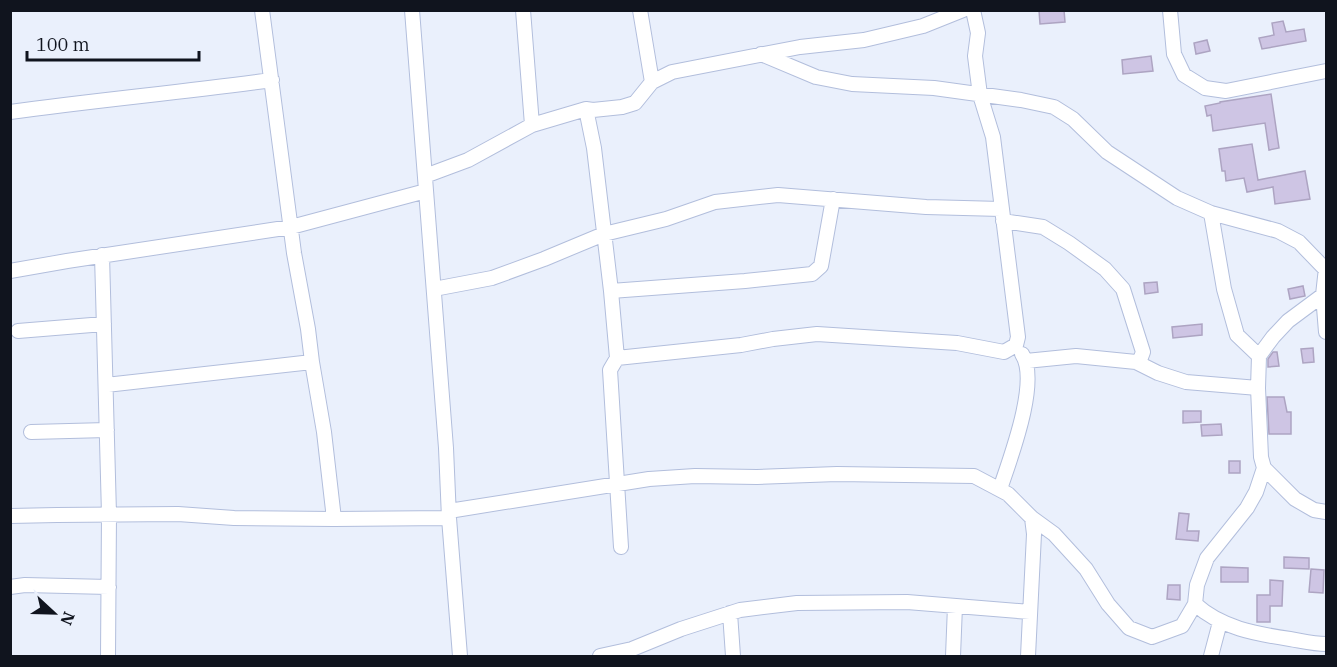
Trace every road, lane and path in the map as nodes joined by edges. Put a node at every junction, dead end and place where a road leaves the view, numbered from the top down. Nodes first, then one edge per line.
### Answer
1 (262, 10) edge
2 (412, 10) edge
3 (524, 10) edge
4 (640, 10) edge
5 (963, 10) edge
6 (973, 10) edge
7 (1170, 10) edge
8 (761, 54) junction
9 (1326, 71) edge
10 (272, 80) junction
11 (652, 82) junction
12 (980, 95) junction
13 (586, 109) junction
14 (10, 112) edge
15 (532, 125) junction
16 (425, 176) junction
17 (426, 191) junction
18 (833, 200) junction
19 (1211, 213) junction
20 (1002, 215) junction
21 (291, 227) junction
22 (604, 234) junction
23 (102, 255) junction
24 (1326, 269) edge
25 (10, 272) edge
26 (434, 289) junction
27 (611, 291) junction
28 (1323, 295) junction
29 (104, 324) junction
30 (18, 331) dead end
31 (1326, 332) edge
32 (1016, 345) junction
33 (1259, 356) junction
34 (617, 358) junction
35 (1026, 361) junction
36 (312, 362) junction
37 (1136, 362) junction
38 (106, 385) junction
39 (1258, 388) junction
40 (107, 430) junction
41 (31, 432) dead end
42 (1264, 468) junction
43 (617, 483) junction
44 (1000, 489) junction
45 (1326, 512) edge
46 (109, 514) junction
47 (449, 514) junction
48 (10, 516) edge
49 (1032, 518) junction
50 (334, 519) junction
51 (621, 547) dead end
52 (10, 587) edge
53 (109, 587) junction
54 (1195, 604) junction
55 (955, 606) junction
56 (1030, 612) junction
57 (730, 613) junction
58 (1220, 622) junction
59 (1326, 644) edge
60 (616, 655) edge
61 (108, 657) edge
62 (460, 657) edge
63 (600, 657) edge
64 (733, 657) edge
65 (953, 657) edge
66 (1028, 657) edge
67 (1211, 657) edge

1 - 10 street
2 - 16 street
3 - 15 street
4 - 11 street
5 - 8 street
6 - 12 street
7 - 9 street
8 - 11 street
8 - 12 street
10 - 14 street
10 - 21 street
11 - 13 street
12 - 19 street
12 - 20 street
13 - 15 street
13 - 22 street
15 - 16 street
16 - 17 street
17 - 21 street
17 - 26 street
18 - 20 street
18 - 22 street
18 - 27 street
19 - 24 street
19 - 33 street
20 - 32 street
20 - 37 street
21 - 23 street
21 - 36 street
22 - 26 street
22 - 27 street
23 - 25 street
23 - 29 street
24 - 28 street
26 - 47 street
27 - 34 street
28 - 31 street
28 - 33 street
29 - 30 street
29 - 38 street
32 - 34 street
32 - 35 street
33 - 39 street
34 - 43 street
35 - 37 street
35 - 44 street
36 - 38 street
36 - 50 street
37 - 39 street
38 - 40 street
39 - 42 street
40 - 41 street
40 - 46 street
42 - 45 street
42 - 54 street
43 - 44 street
43 - 47 street
43 - 51 street
44 - 49 street
46 - 48 street
46 - 50 street
46 - 53 street
47 - 50 street
47 - 62 street
49 - 54 street
49 - 56 street
52 - 53 street
53 - 61 street
54 - 58 street
55 - 56 street
55 - 57 street
55 - 65 street
56 - 66 street
57 - 60 street
57 - 64 street
58 - 59 street
58 - 67 street
60 - 63 street

